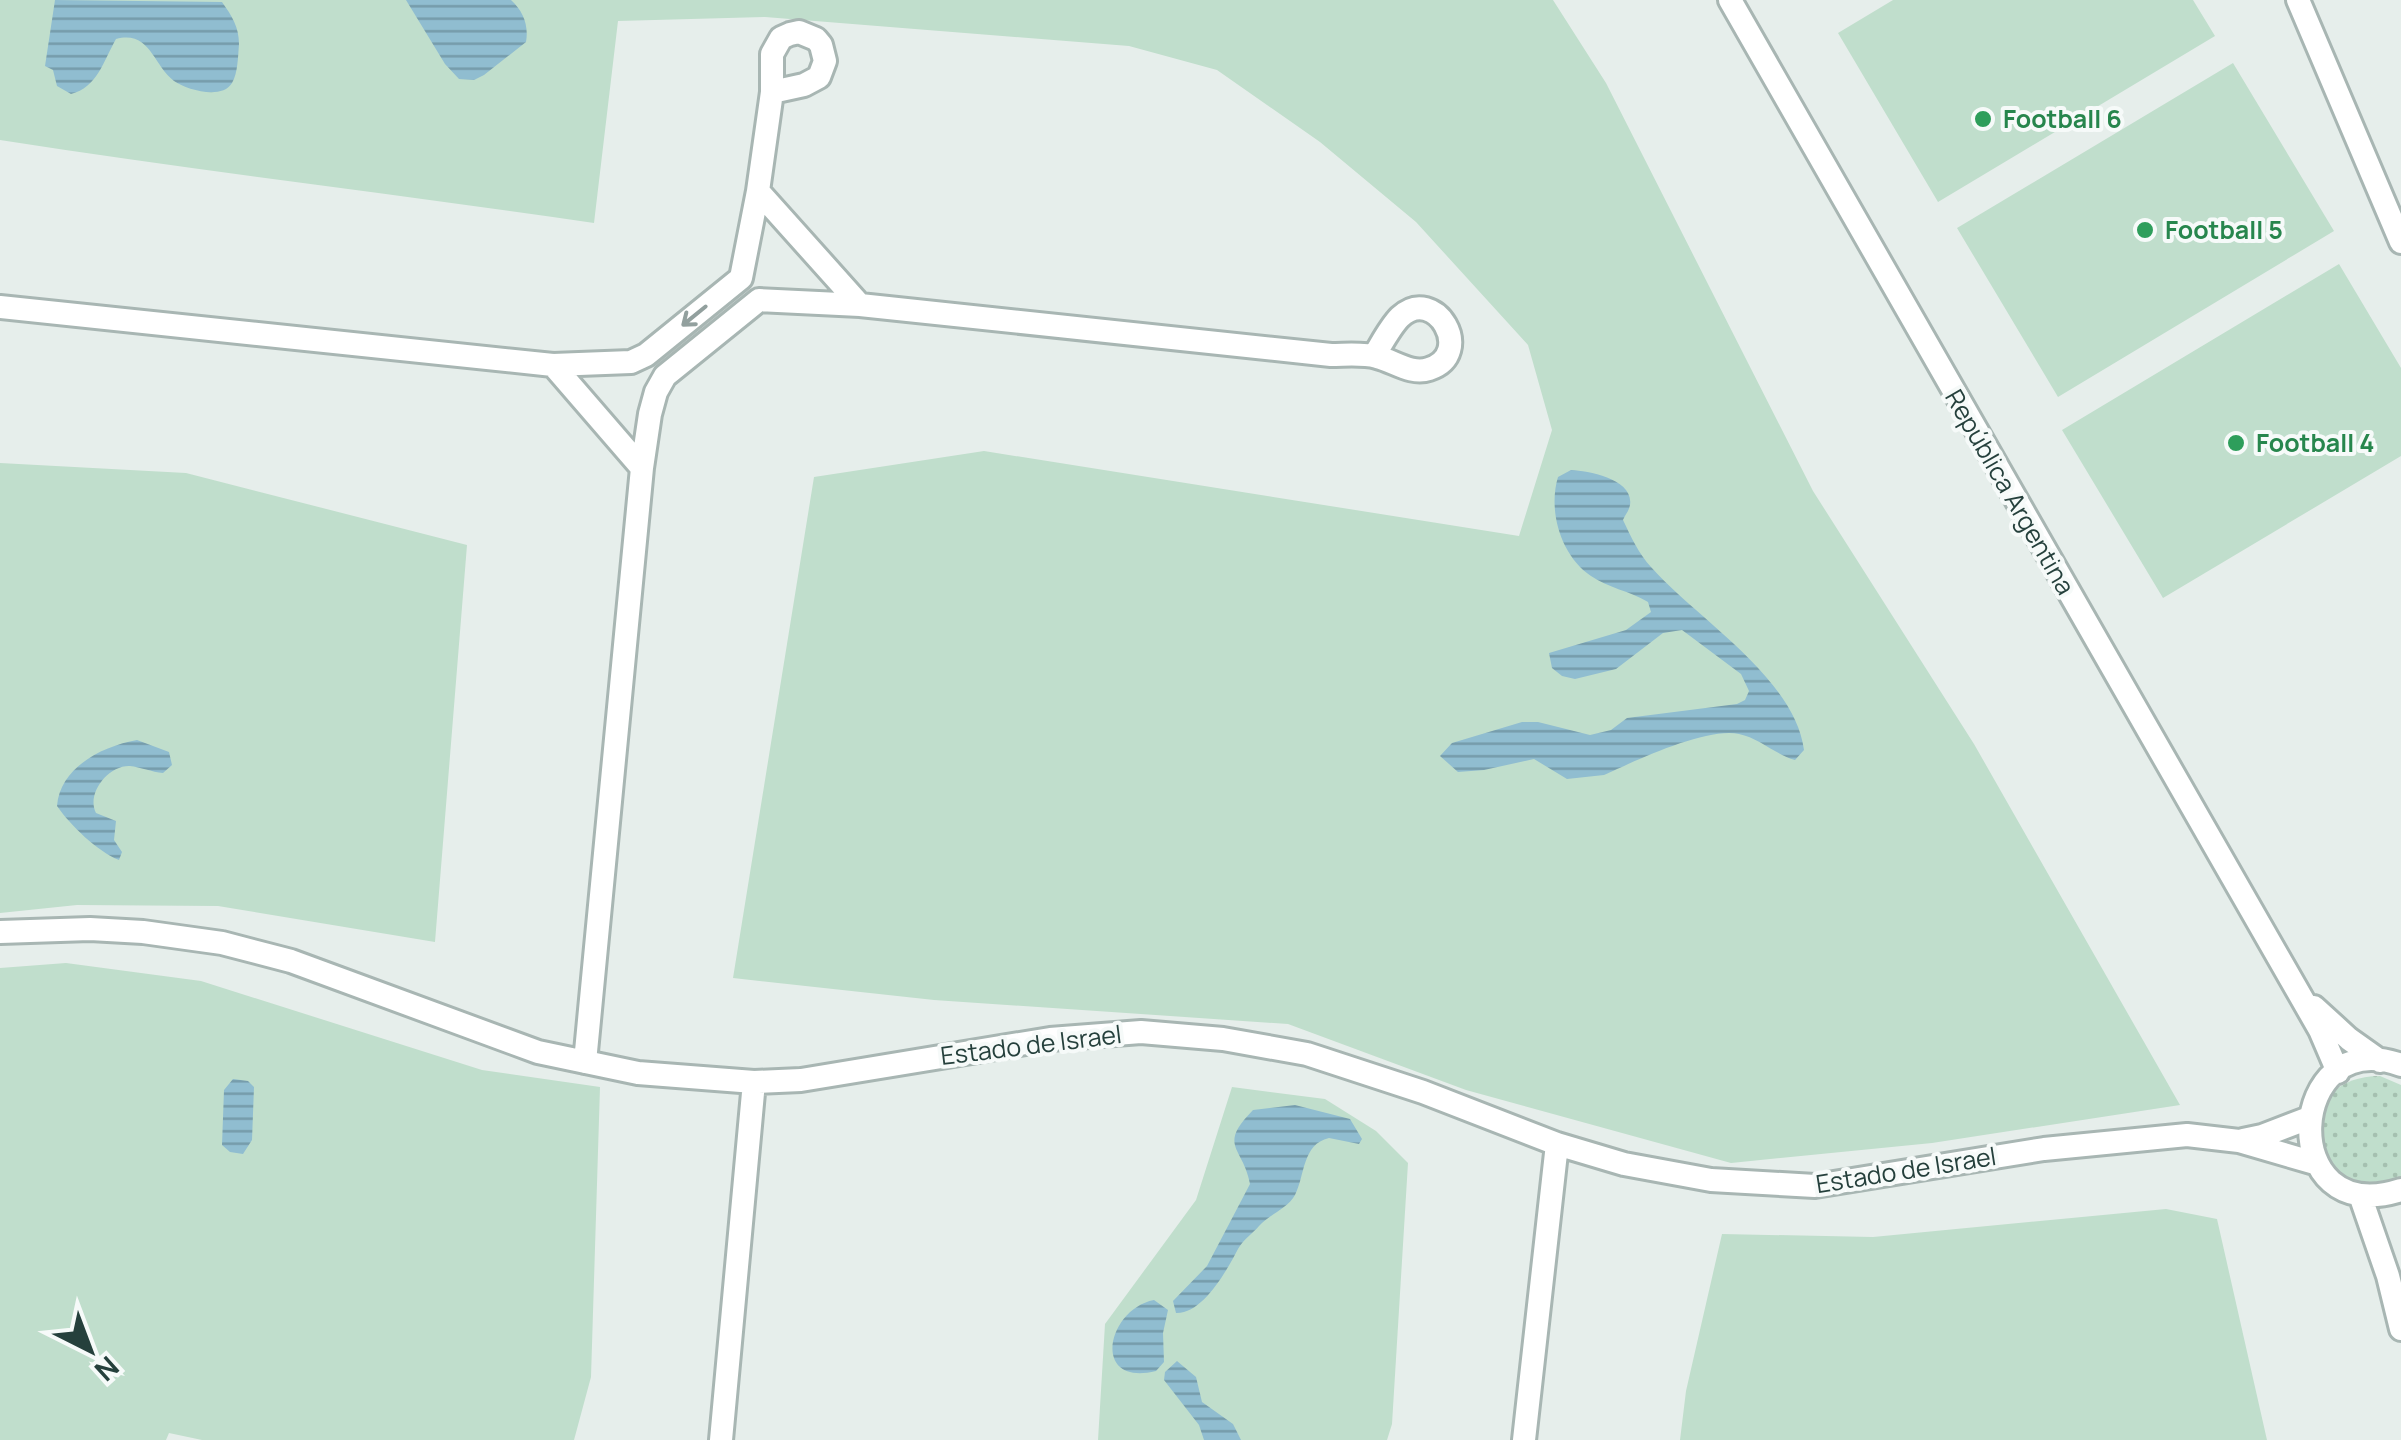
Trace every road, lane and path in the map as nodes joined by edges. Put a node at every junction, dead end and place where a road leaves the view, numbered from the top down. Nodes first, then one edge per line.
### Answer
1 (1730, 0) edge
2 (2298, 0) edge
3 (772, 92) dead end
4 (758, 192) junction
5 (2401, 242) edge
6 (741, 278) junction
7 (759, 300) junction
8 (860, 305) junction
9 (0, 306) edge
10 (646, 354) junction
11 (1374, 356) dead end
12 (553, 365) junction
13 (665, 376) junction
14 (642, 468) junction
15 (0, 932) edge
16 (2291, 984) junction
17 (585, 1062) junction
18 (2391, 1063) edge
19 (2338, 1072) junction
20 (754, 1082) junction
21 (2309, 1118) junction
22 (2239, 1140) junction
23 (1556, 1144) junction
24 (2318, 1164) junction
25 (2401, 1190) edge
26 (2360, 1195) junction
27 (2401, 1329) edge
28 (722, 1440) edge
29 (1524, 1440) edge

1 - 16 street, República Argentina
2 - 5 street
3 - 4 street
4 - 6 street
4 - 8 street
6 - 7 street
6 -> 10 street
7 - 8 street
7 - 13 street
8 - 11 street
9 - 12 street
10 - 12 street
10 - 13 street
12 - 14 street
13 - 14 street
14 - 17 street
15 - 17 street, Estado de Israel
16 - 18 street, República Argentina
16 - 19 street, República Argentina
17 - 20 street, Estado de Israel
18 - 19 street
19 - 21 street
20 - 23 street, Estado de Israel
20 - 28 street
21 - 22 street, Estado de Israel
21 - 24 street
22 - 23 street, Estado de Israel
22 - 24 street, Estado de Israel
23 - 29 street
24 - 26 street
25 - 26 street
26 - 27 street

